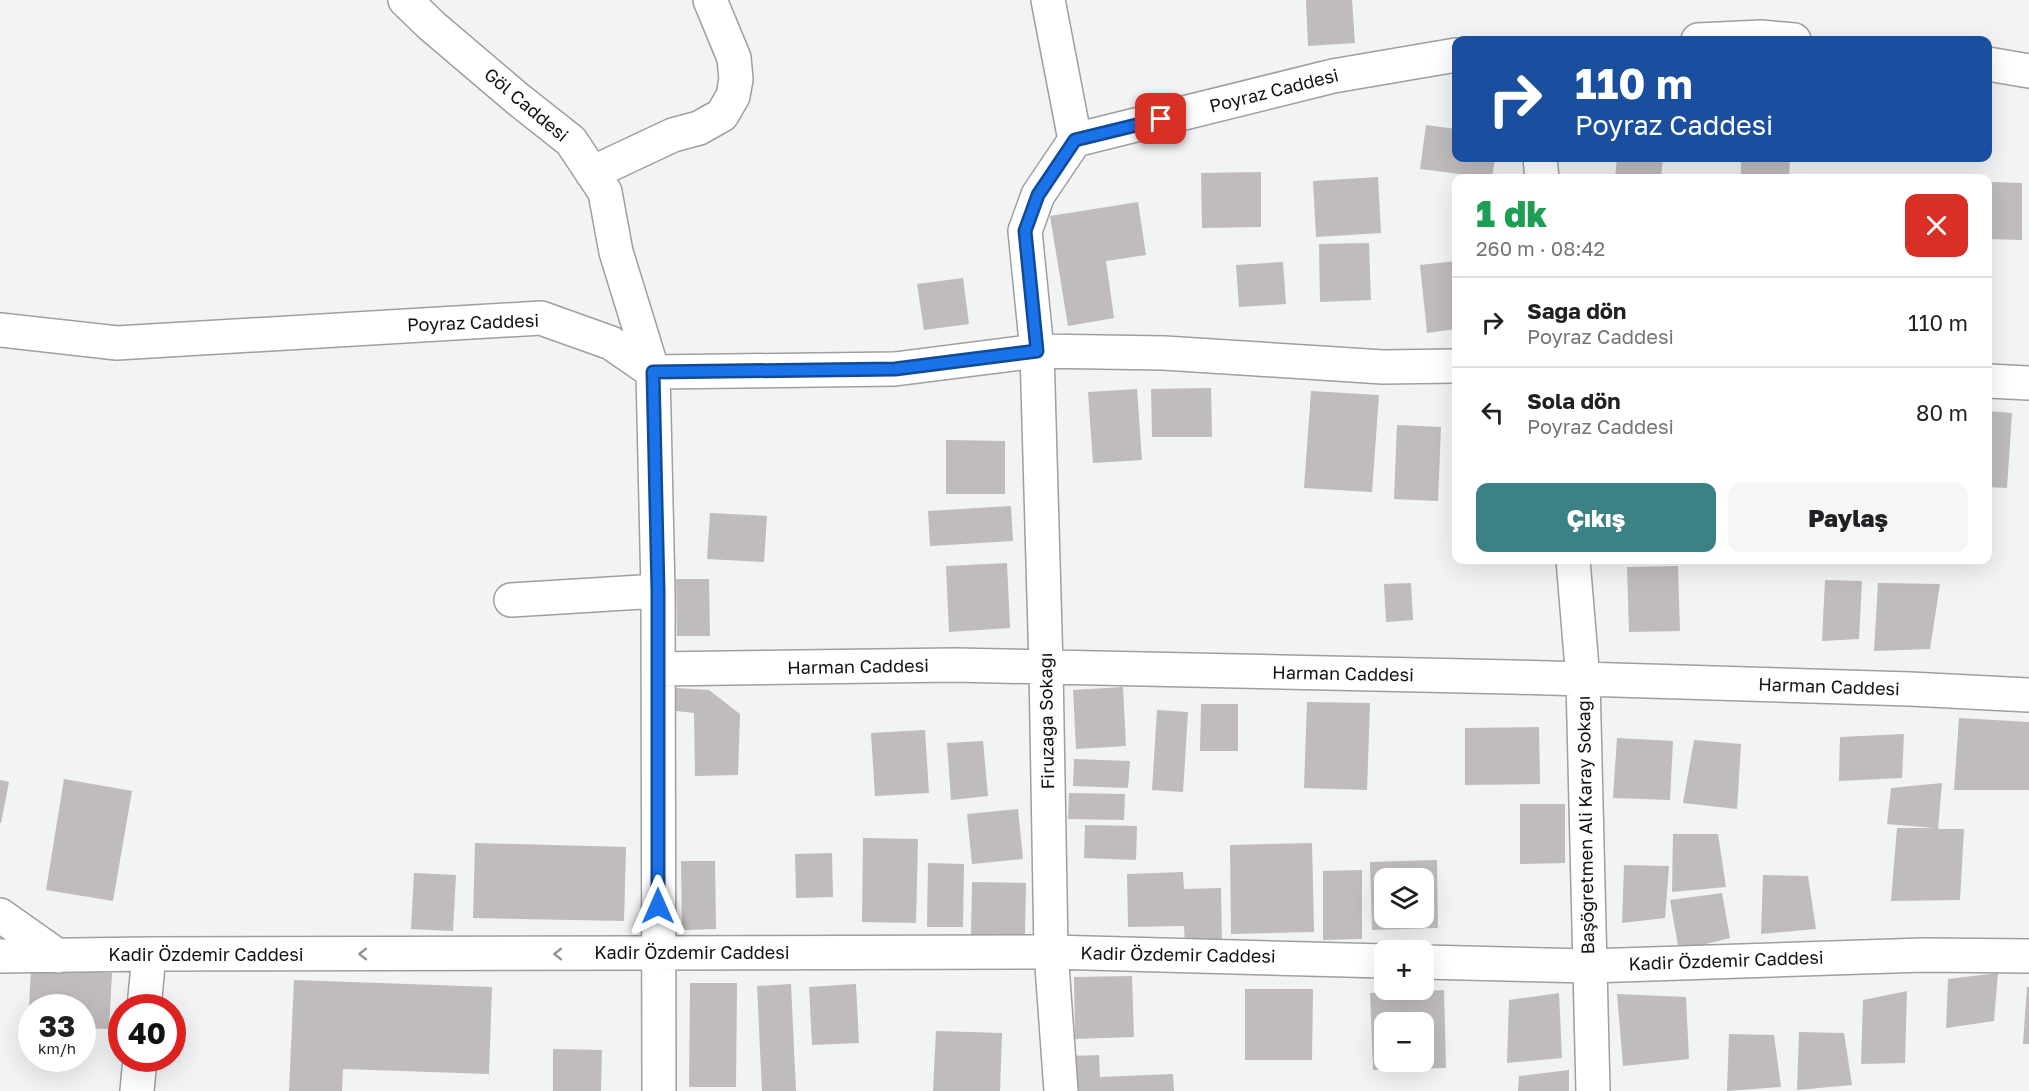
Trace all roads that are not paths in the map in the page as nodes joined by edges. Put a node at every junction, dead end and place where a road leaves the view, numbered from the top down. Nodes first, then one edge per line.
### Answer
1 (405, 0) edge
2 (710, 0) edge
3 (1048, 0) edge
4 (1452, 56) edge
5 (1992, 65) edge
6 (2029, 71) edge
7 (1075, 140) junction
8 (592, 173) junction
9 (0, 330) edge
10 (1037, 351) junction
11 (1452, 366) edge
12 (653, 372) junction
13 (1992, 381) edge
14 (2029, 383) edge
15 (1573, 564) edge
16 (658, 591) junction
17 (511, 600) dead end
18 (1046, 667) junction
19 (658, 669) junction
20 (1583, 680) junction
21 (2029, 695) edge
22 (0, 915) edge
23 (1051, 952) junction
24 (149, 954) junction
25 (658, 954) junction
26 (0, 956) edge
27 (58, 956) junction
28 (2029, 956) edge
29 (1374, 961) edge
30 (1434, 962) edge
31 (1589, 966) junction
32 (145, 994) edge
33 (139, 1072) edge
34 (137, 1091) edge
35 (659, 1091) edge
36 (1061, 1091) edge
37 (1593, 1091) edge

1 - 8 street, Göl Caddesi
2 - 8 street
3 - 7 street
4 - 7 street, Poyraz Caddesi
5 - 6 street
7 - 10 street
8 - 12 street, Göl Caddesi
9 - 12 street, Poyraz Caddesi
10 - 11 street
10 - 12 street
10 - 18 street, Firuzağa Sokağı
12 - 16 street, Göl Caddesi
13 - 14 street
15 - 20 street, Başöğretmen Ali Karay Sokağı
16 - 17 street
16 - 19 street, Göl Caddesi
18 - 19 street, Harman Caddesi
18 - 20 street, Harman Caddesi
18 - 23 street, Firuzağa Sokağı
19 - 25 street, Göl Caddesi
20 - 21 street, Harman Caddesi
20 - 31 street, Başöğretmen Ali Karay Sokağı
22 - 27 street
23 - 25 street, Kadir Özdemir Caddesi
23 - 29 street, Kadir Özdemir Caddesi
23 - 36 street, Firuzağa Sokağı
25 -> 24 street, Kadir Özdemir Caddesi
24 - 27 street, Kadir Özdemir Caddesi
24 - 32 street
25 - 35 street, Göl Caddesi
26 - 27 street, Kadir Özdemir Caddesi
28 - 31 street, Kadir Özdemir Caddesi
30 - 31 street, Kadir Özdemir Caddesi
31 - 37 street, Başöğretmen Ali Karay Sokağı
33 - 34 street

